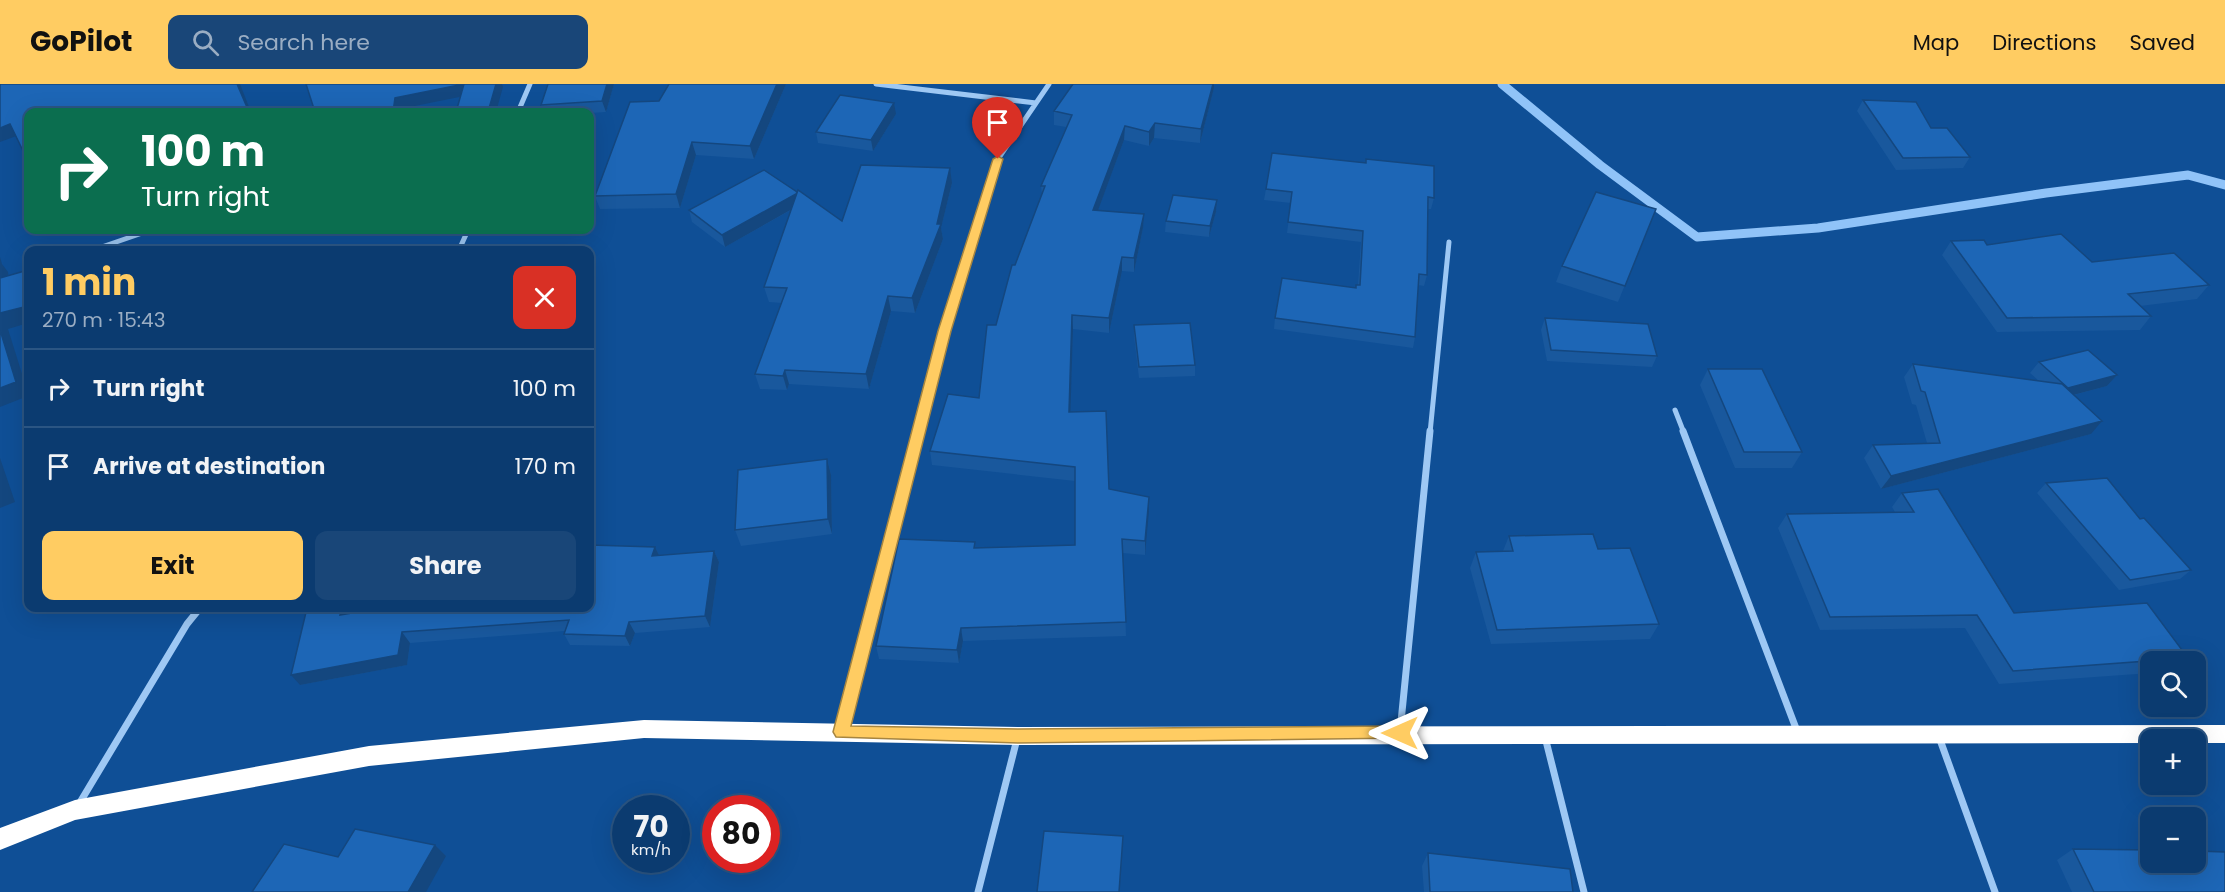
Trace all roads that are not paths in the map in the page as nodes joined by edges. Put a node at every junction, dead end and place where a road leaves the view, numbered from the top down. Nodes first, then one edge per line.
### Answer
1 (530, 84) edge
2 (876, 84) edge
3 (1049, 84) edge
4 (1036, 103) junction
5 (520, 108) edge
6 (139, 234) edge
7 (1449, 242) dead end
8 (105, 246) edge
9 (1675, 410) dead end
10 (197, 612) edge
11 (841, 732) junction
12 (1400, 733) junction
13 (1544, 733) junction
14 (1798, 734) junction
15 (2225, 734) edge
16 (1018, 736) junction
17 (1939, 736) junction
18 (75, 810) junction
19 (0, 839) edge
20 (978, 892) edge
21 (1584, 892) edge
22 (1995, 892) edge

1 - 5 street
2 - 4 street
3 - 4 street
4 - 11 street
6 - 8 street
7 - 12 street
9 - 14 street
10 - 18 street
11 - 16 highway
11 - 18 highway
12 - 13 highway
12 - 16 highway
13 - 14 highway
13 - 21 street
14 - 17 highway
15 - 17 highway
16 - 20 street
17 - 22 street
18 - 19 highway

